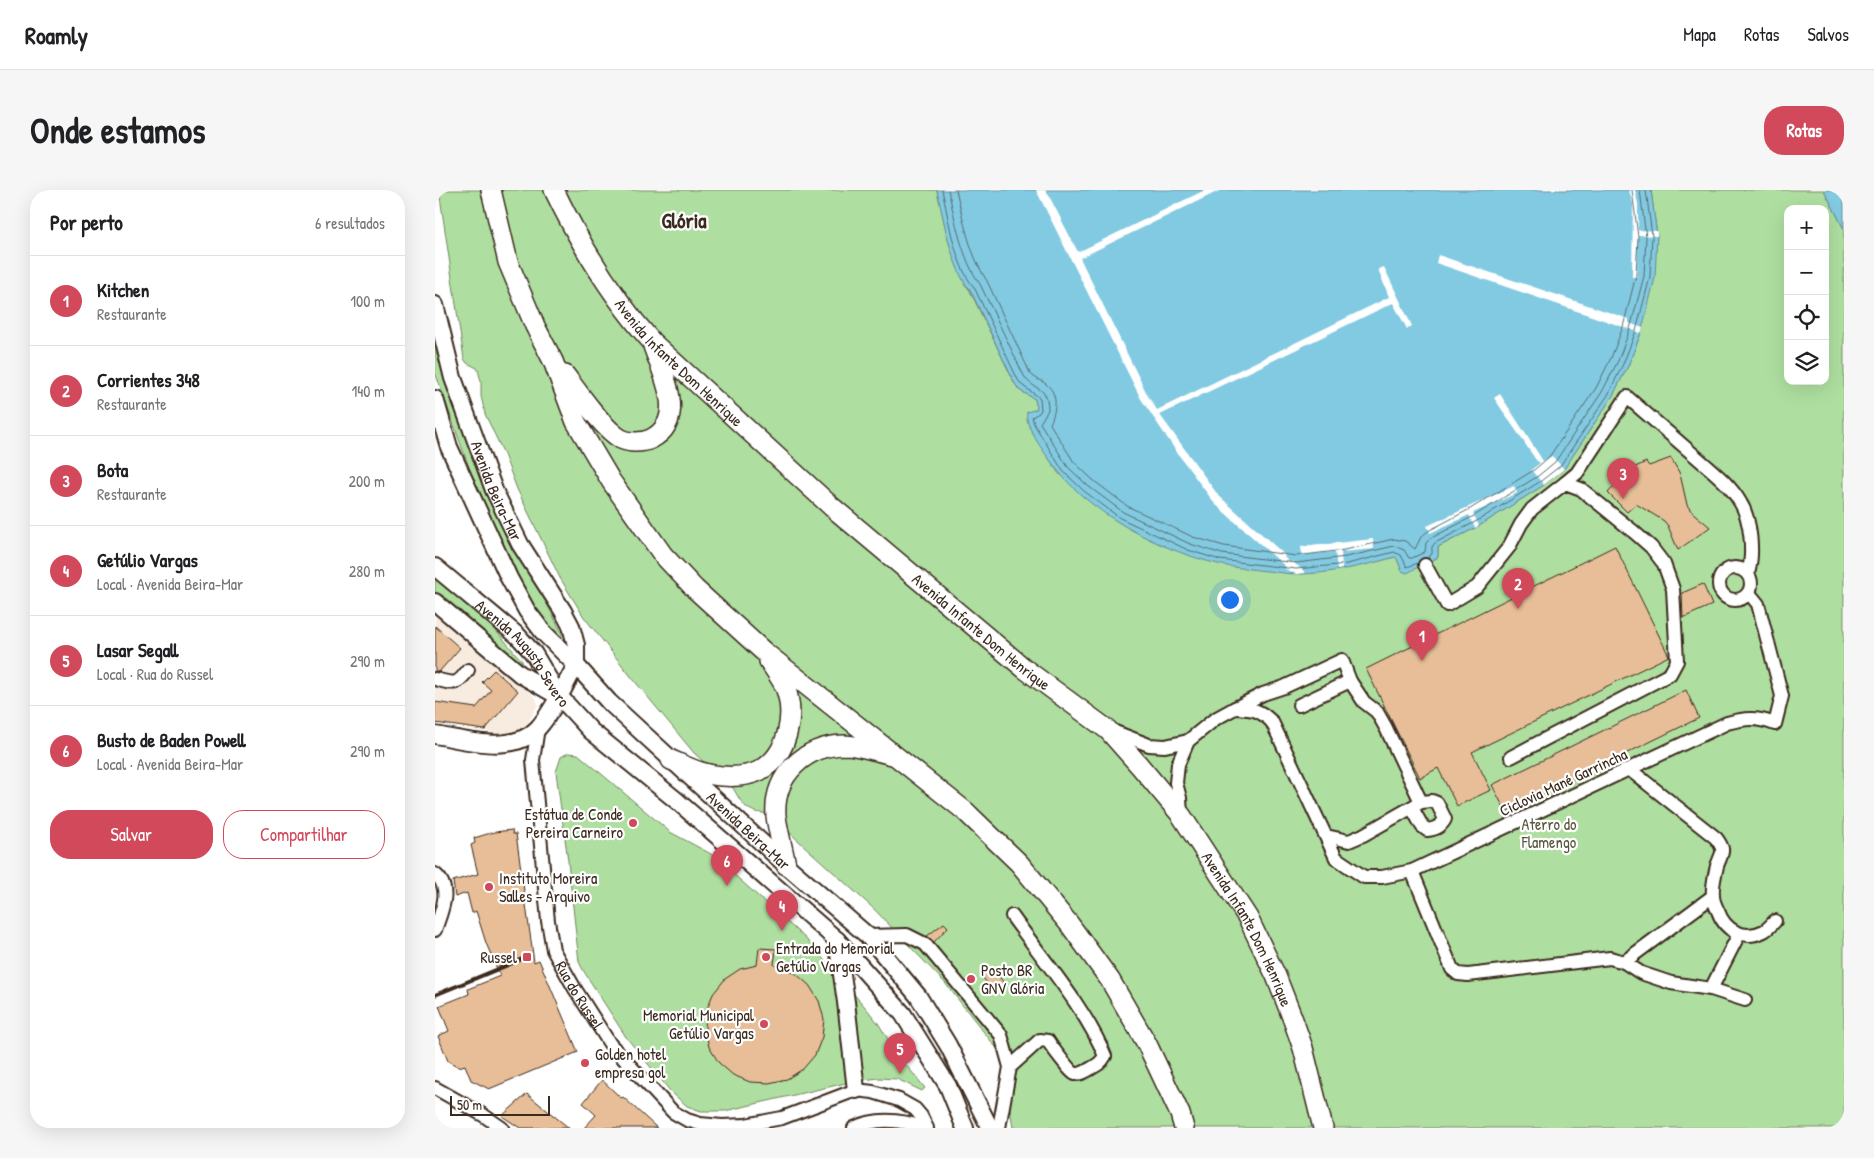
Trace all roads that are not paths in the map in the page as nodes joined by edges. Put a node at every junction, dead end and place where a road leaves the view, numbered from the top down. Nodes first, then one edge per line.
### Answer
1 (491, 190) edge
2 (553, 190) edge
3 (435, 305) edge
4 (652, 342) junction
5 (553, 360) junction
6 (435, 399) edge
7 (1565, 483) junction
8 (1425, 565) dead end
9 (435, 567) edge
10 (1748, 573) junction
11 (1749, 594) junction
12 (435, 602) edge
13 (763, 651) junction
14 (576, 665) junction
15 (468, 670) dead end
16 (435, 680) edge
17 (1350, 681) junction
18 (559, 696) junction
19 (1299, 705) dead end
20 (1235, 708) junction
21 (538, 728) junction
22 (1108, 730) junction
23 (435, 735) edge
24 (1188, 741) junction
25 (898, 756) junction
26 (1511, 757) dead end
27 (671, 760) junction
28 (1629, 769) junction
29 (1181, 815) junction
30 (1326, 836) junction
31 (786, 865) junction
32 (1412, 871) junction
33 (435, 874) edge
34 (1713, 896) junction
35 (1012, 916) dead end
36 (1775, 920) dead end
37 (435, 930) edge
38 (1739, 934) junction
39 (869, 936) junction
40 (837, 940) junction
41 (1624, 962) junction
42 (1711, 989) junction
43 (1745, 1000) dead end
44 (1010, 1067) junction
45 (435, 1088) edge
46 (856, 1090) junction
47 (502, 1128) edge
48 (854, 1128) edge
49 (926, 1128) edge
50 (965, 1128) edge
51 (990, 1128) edge
52 (999, 1128) edge
53 (1184, 1128) edge
54 (1323, 1128) edge

1 - 5 highway
2 - 4 highway, Avenida Infante Dom Henrique
3 - 14 main road, Avenida Beira-Mar
4 - 5 highway
4 - 22 highway, Avenida Infante Dom Henrique
5 - 13 highway
6 - 14 main road, Avenida Beira-Mar
7 - 8 street
7 - 10 street
7 - 26 street
9 - 18 main road, Avenida Augusto Severo
10 - 11 street
10 - 11 street
11 - 28 street, Ciclovia Mané Garrincha
12 - 18 main road, Avenida Augusto Severo
13 - 25 highway
13 - 27 highway
14 - 18 main road, Rua do Russel
14 - 27 main road, Avenida Beira-Mar
15 - 16 street
17 - 19 street
17 - 20 street
17 - 30 street
18 - 21 main road, Rua do Russel
18 - 40 main road, Avenida Beira-Mar
20 - 24 street
20 - 30 street
21 - 23 main road, Rua do Russel
21 - 46 street, Rua do Russel
22 - 24 street
22 - 29 highway, Avenida Infante Dom Henrique
24 - 29 street
25 - 31 highway
25 - 53 highway
27 - 31 main road, Avenida Beira-Mar
28 - 32 street, Ciclovia Mané Garrincha
28 - 34 street
29 - 54 highway, Avenida Infante Dom Henrique
30 - 32 street, Ciclovia Mané Garrincha
31 - 39 main road, Avenida Beira-Mar
32 - 41 street
33 - 37 street
34 - 38 street
34 - 41 street
35 - 44 street
36 - 38 street
38 - 42 street
39 - 44 street
39 - 51 main road, Avenida Beira-Mar
40 - 46 main road
40 - 50 main road, Avenida Beira-Mar
41 - 42 street
42 - 43 street
44 - 52 street
45 - 47 street
46 - 49 street
48 - 49 street

